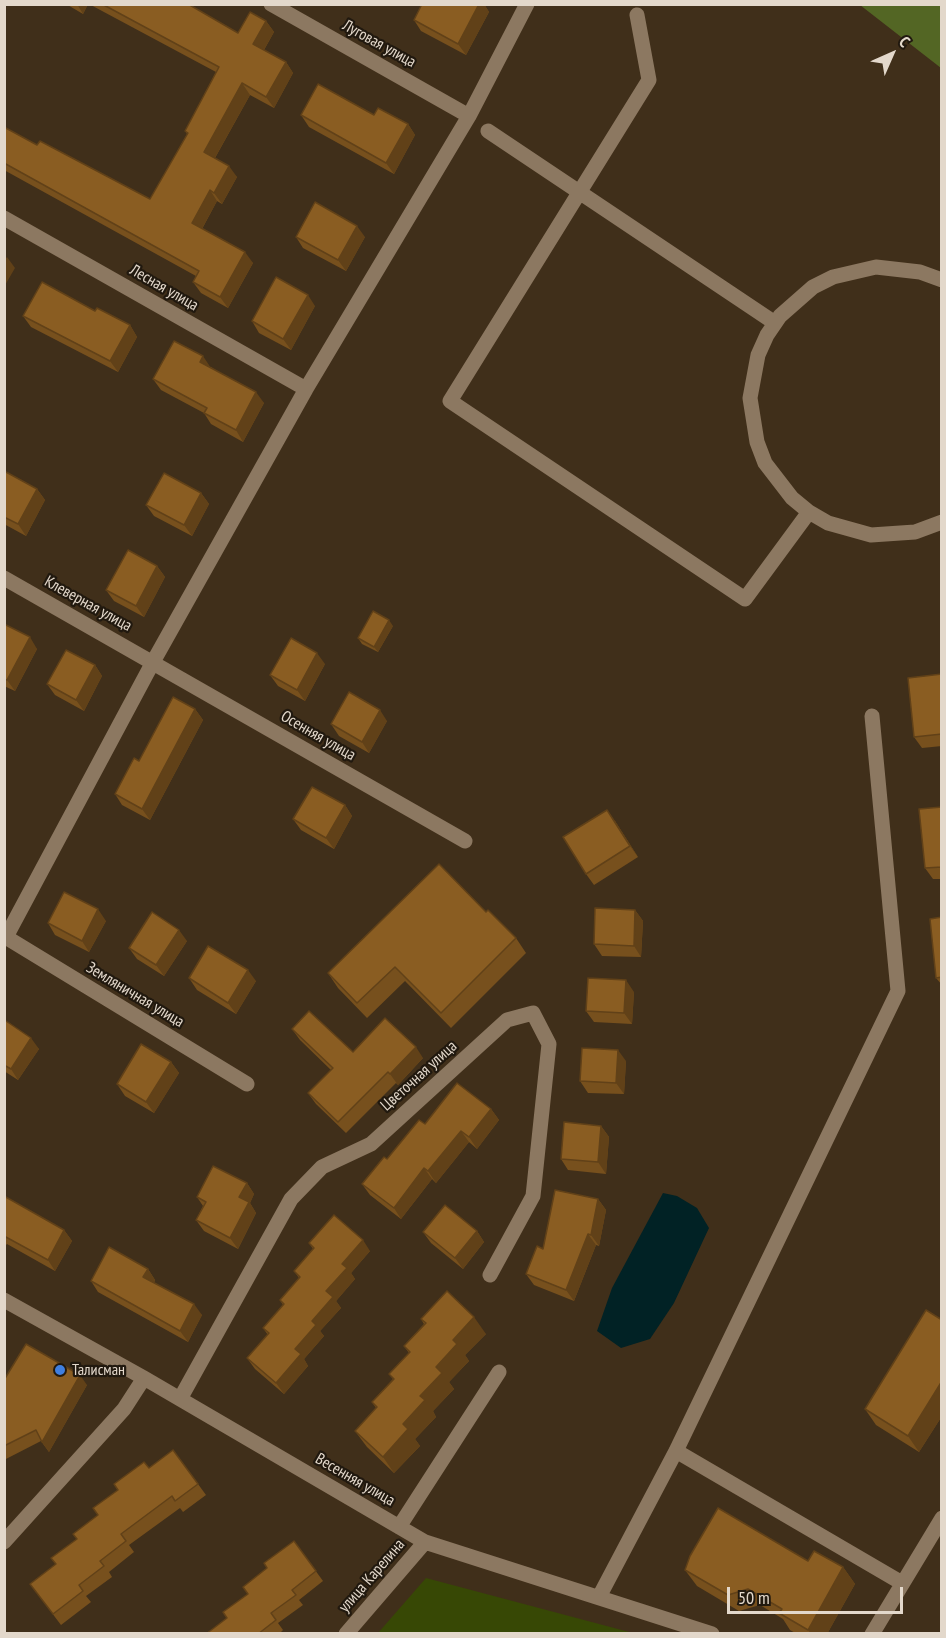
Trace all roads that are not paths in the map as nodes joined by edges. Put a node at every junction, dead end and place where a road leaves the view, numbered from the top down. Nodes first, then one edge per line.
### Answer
1 (271, 4) edge
2 (527, 4) edge
3 (638, 15) dead end
4 (469, 116) junction
5 (488, 131) dead end
6 (579, 192) junction
7 (4, 218) edge
8 (942, 280) edge
9 (775, 323) junction
10 (306, 389) junction
11 (809, 512) junction
12 (942, 522) edge
13 (4, 578) edge
14 (153, 662) junction
15 (872, 716) dead end
16 (465, 841) dead end
17 (5, 936) edge
18 (247, 1084) dead end
19 (490, 1275) dead end
20 (4, 1300) edge
21 (500, 1372) dead end
22 (144, 1378) junction
23 (180, 1398) junction
24 (676, 1451) junction
25 (942, 1518) edge
26 (399, 1527) junction
27 (4, 1542) edge
28 (425, 1542) junction
29 (902, 1583) junction
30 (599, 1597) junction
31 (346, 1634) edge
32 (712, 1634) edge
33 (872, 1634) edge

1 - 4 street, Луговая улица
2 - 4 street
3 - 6 street
4 - 10 street
5 - 6 street
6 - 9 street
6 - 11 street
7 - 10 street, Лесная улица
8 - 9 street
9 - 11 street
10 - 14 street
11 - 12 street
13 - 14 street, Клеверная улица
14 - 16 street, Осенняя улица
14 - 17 street
15 - 24 street
17 - 18 street, Земляничная улица
19 - 23 street, Цветочная улица
20 - 22 street, Весенняя улица
21 - 26 street
22 - 23 street, Весенняя улица
22 - 27 street
23 - 26 street, Весенняя улица
24 - 29 street
24 - 30 street
25 - 29 street
26 - 28 street, Весенняя улица
28 - 30 street, Весенняя улица
28 - 31 street, улица Карелина
29 - 33 street
30 - 32 street, Весенняя улица

